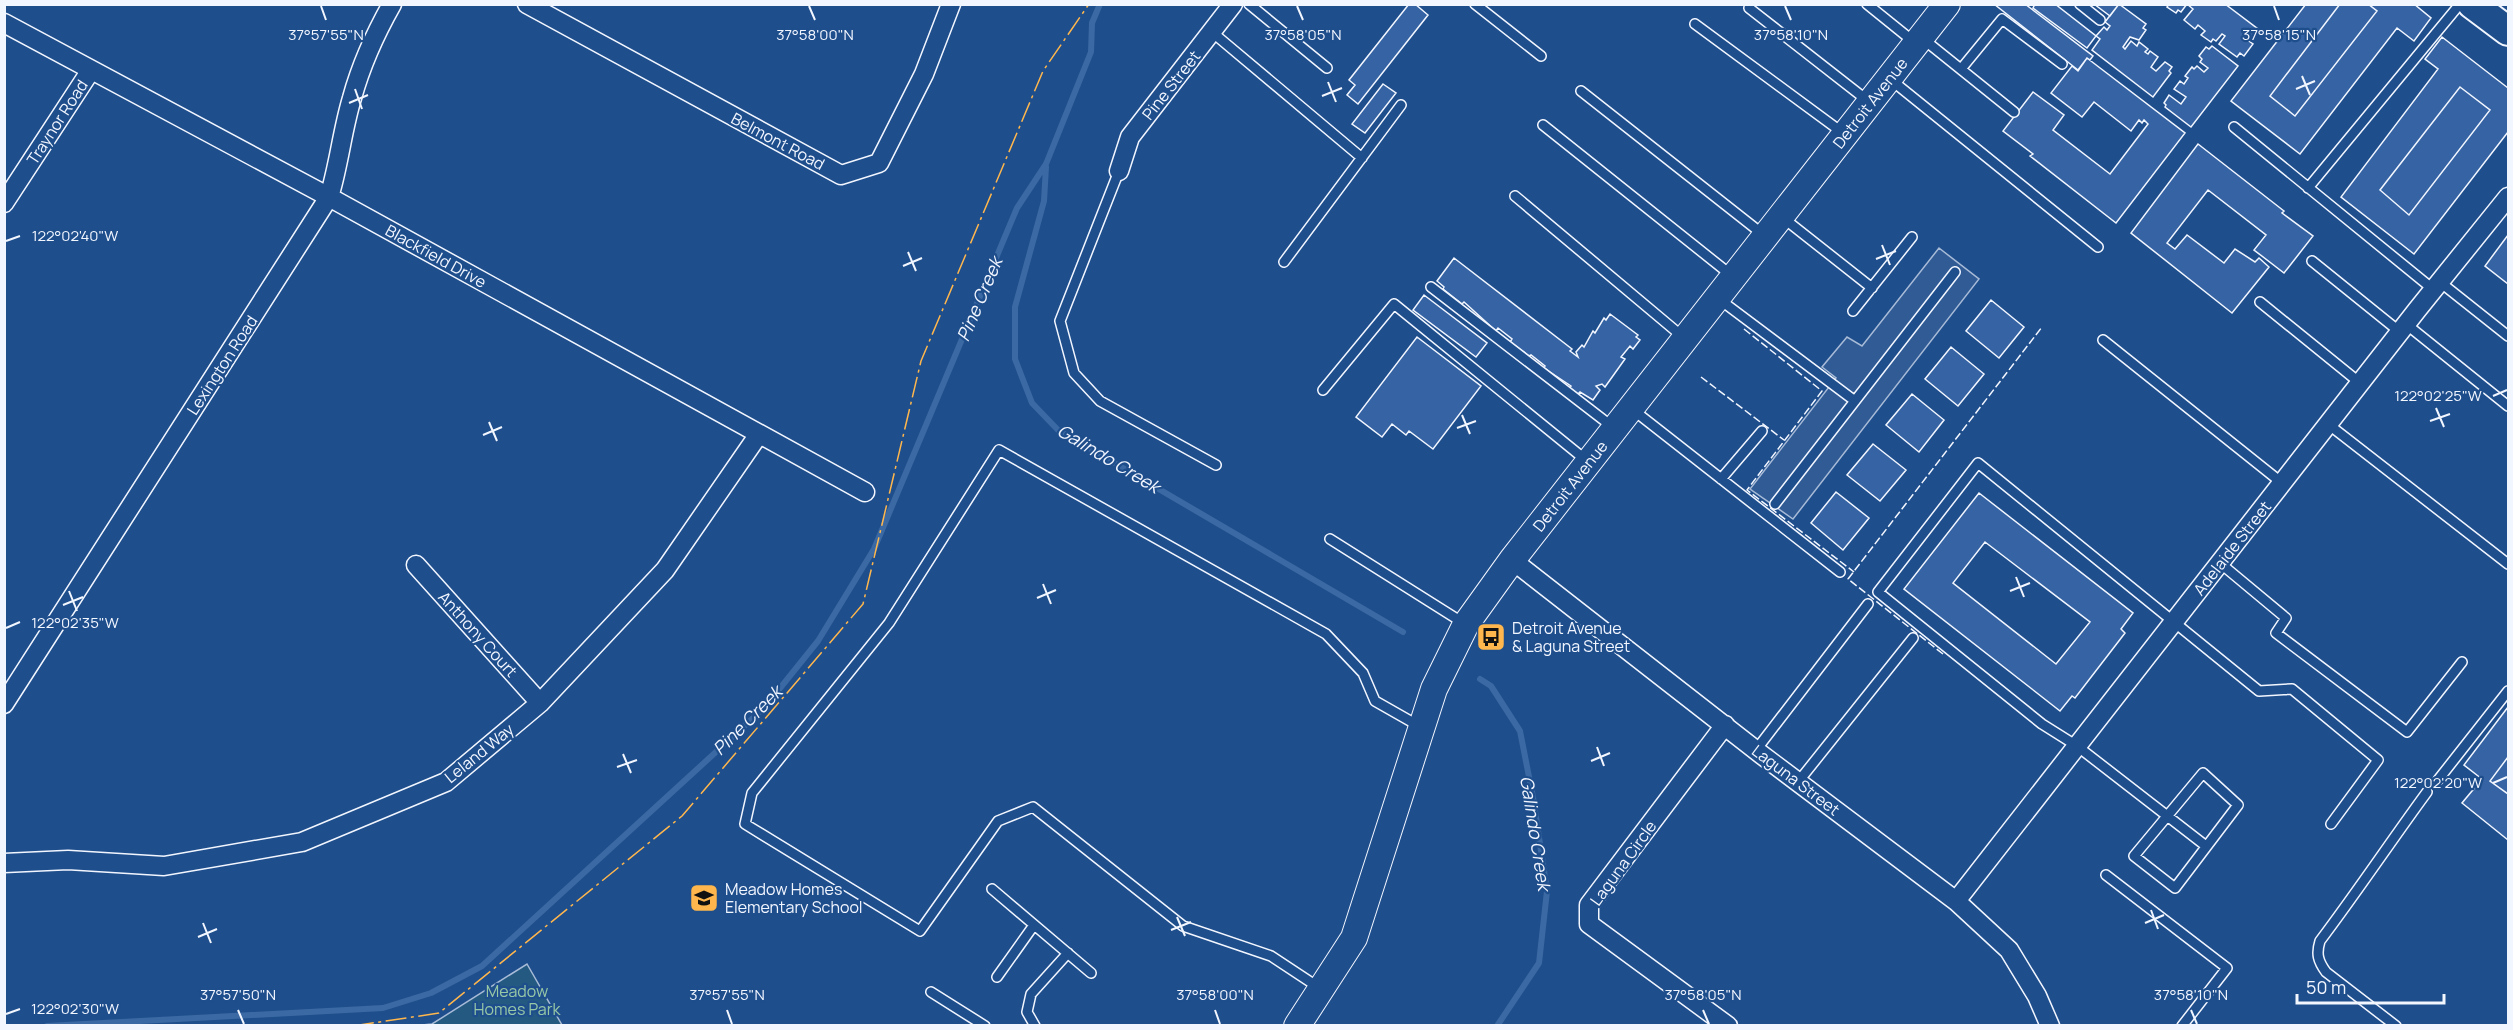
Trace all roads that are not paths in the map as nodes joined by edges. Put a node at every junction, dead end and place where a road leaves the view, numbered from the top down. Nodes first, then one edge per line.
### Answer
1 (392, 4) edge
2 (527, 4) edge
3 (951, 4) edge
4 (1233, 4) edge
5 (1250, 4) edge
6 (1475, 4) edge
7 (1867, 4) edge
8 (1947, 4) edge
9 (2080, 4) edge
10 (2460, 4) edge
11 (2472, 4) edge
12 (1749, 8) dead end
13 (2100, 20) dead end
14 (4, 23) edge
15 (1695, 24) dead end
16 (2508, 31) edge
17 (1212, 32) junction
18 (1919, 41) junction
19 (1541, 56) dead end
20 (2062, 64) dead end
21 (1328, 68) dead end
22 (1960, 69) junction
23 (91, 70) junction
24 (1889, 79) junction
25 (1581, 90) dead end
26 (1870, 103) junction
27 (1401, 105) dead end
28 (2014, 112) dead end
29 (1544, 125) dead end
30 (2234, 127) dead end
31 (1845, 135) junction
32 (1362, 158) junction
33 (1119, 171) joint
34 (2308, 188) junction
35 (1515, 196) dead end
36 (329, 197) junction
37 (2508, 197) edge
38 (4, 203) edge
39 (1782, 216) junction
40 (1766, 236) junction
41 (1912, 237) dead end
42 (2098, 247) dead end
43 (2312, 261) dead end
44 (1284, 262) dead end
45 (1955, 272) dead end
46 (1734, 277) junction
47 (2437, 286) junction
48 (1431, 287) dead end
49 (1872, 288) junction
50 (1718, 298) junction
51 (2260, 302) dead end
52 (1853, 311) dead end
53 (2403, 328) junction
54 (2508, 336) edge
55 (1686, 339) junction
56 (2103, 340) dead end
57 (2360, 383) junction
58 (1323, 390) dead end
59 (1855, 401) junction
60 (2508, 406) edge
61 (1631, 408) junction
62 (2328, 424) junction
63 (1615, 429) junction
64 (1762, 431) dead end
65 (759, 434) junction
66 (1589, 462) junction
67 (1216, 465) dead end
68 (1721, 479) junction
69 (2282, 483) junction
70 (865, 492) dead end
71 (1775, 504) dead end
72 (1330, 539) dead end
73 (1512, 560) junction
74 (2220, 563) junction
75 (2508, 564) edge
76 (416, 565) dead end
77 (1840, 572) dead end
78 (1868, 604) dead end
79 (2174, 622) junction
80 (1466, 624) junction
81 (1913, 638) dead end
82 (2462, 662) dead end
83 (2508, 691) edge
84 (540, 703) junction
85 (4, 704) edge
86 (1725, 725) junction
87 (1421, 727) junction
88 (2077, 746) junction
89 (1756, 750) junction
90 (2438, 780) dead end
91 (1798, 782) junction
92 (2427, 792) dead end
93 (2167, 816) junction
94 (2331, 824) dead end
95 (2206, 846) junction
96 (4, 863) edge
97 (2106, 874) dead end
98 (992, 889) dead end
99 (1956, 901) junction
100 (1034, 925) junction
101 (1068, 953) junction
102 (1091, 973) dead end
103 (997, 977) dead end
104 (1320, 989) junction
105 (931, 992) dead end
106 (985, 1026) edge
107 (1035, 1026) edge
108 (1297, 1026) edge
109 (1728, 1026) edge
110 (2050, 1026) edge
111 (2182, 1026) edge
112 (2396, 1026) edge

1 - 36 street, Lexington Road
2 - 3 street, Belmont Road
4 - 17 street, Pine Street
5 - 21 lane
6 - 19 lane
7 - 18 lane
8 - 18 street, Detroit Avenue
9 - 13 lane
10 - 34 lane
11 - 16 main road
12 - 26 lane
14 - 23 street, Blackfield Drive
15 - 31 lane
17 - 32 lane
17 - 33 street, Pine Street
18 - 22 lane
18 - 24 street, Detroit Avenue
20 - 22 lane
22 - 28 lane
23 - 36 street, Blackfield Drive
23 - 38 street, Traynor Road
24 - 26 street, Detroit Avenue
24 - 42 lane
25 - 40 lane
26 - 31 street, Detroit Avenue
27 - 32 lane
29 - 46 lane
30 - 34 lane
31 - 39 street, Detroit Avenue
32 - 44 lane
33 - 67 lane
34 - 47 lane
35 - 55 lane
36 - 65 street, Blackfield Drive
36 - 85 street, Lexington Road
37 - 47 street, Adelaide Street
39 - 40 street, Detroit Avenue
39 - 49 lane
40 - 46 street, Detroit Avenue
41 - 49 lane
43 - 53 lane
45 - 59 lane
46 - 50 street, Detroit Avenue
47 - 53 street, Adelaide Street
47 - 54 lane
48 - 63 lane
49 - 52 lane
50 - 55 street, Detroit Avenue
50 - 59 lane
51 - 57 lane
53 - 57 street, Adelaide Street
53 - 60 lane
55 - 61 street, Detroit Avenue
56 - 69 lane
57 - 62 street, Adelaide Street
58 - 66 lane
59 - 71 lane
61 - 63 street, Detroit Avenue
61 - 68 lane
62 - 69 street, Adelaide Street
62 - 75 lane
63 - 66 street, Detroit Avenue
64 - 68 lane
65 - 70 street, Blackfield Drive
65 - 84 street, Leland Way
66 - 73 street, Detroit Avenue
68 - 77 lane
69 - 74 street, Adelaide Street
72 - 80 lane
73 - 80 street, Detroit Avenue
73 - 86 street, Laguna Street
74 - 79 street, Adelaide Street
74 - 82 lane
76 - 84 street, Anthony Court
78 - 89 lane
79 - 88 street, Adelaide Street
79 - 88 lane
79 - 94 lane
80 - 87 street, Detroit Avenue
81 - 91 lane
83 - 90 lane
84 - 96 street, Leland Way
86 - 89 street, Laguna Street
86 - 109 street, Laguna Circle
87 - 104 street, Detroit Avenue
87 - 104 lane
88 - 93 lane
88 - 99 street, Adelaide Street
89 - 91 street, Laguna Street
91 - 99 street, Laguna Street
92 - 112 lane
93 - 95 lane
93 - 95 lane
93 - 95 lane
97 - 111 lane
98 - 100 lane
99 - 110 street, Laguna Street
100 - 101 lane
100 - 103 lane
101 - 102 lane
101 - 107 lane
104 - 108 street, Detroit Avenue
105 - 106 lane

